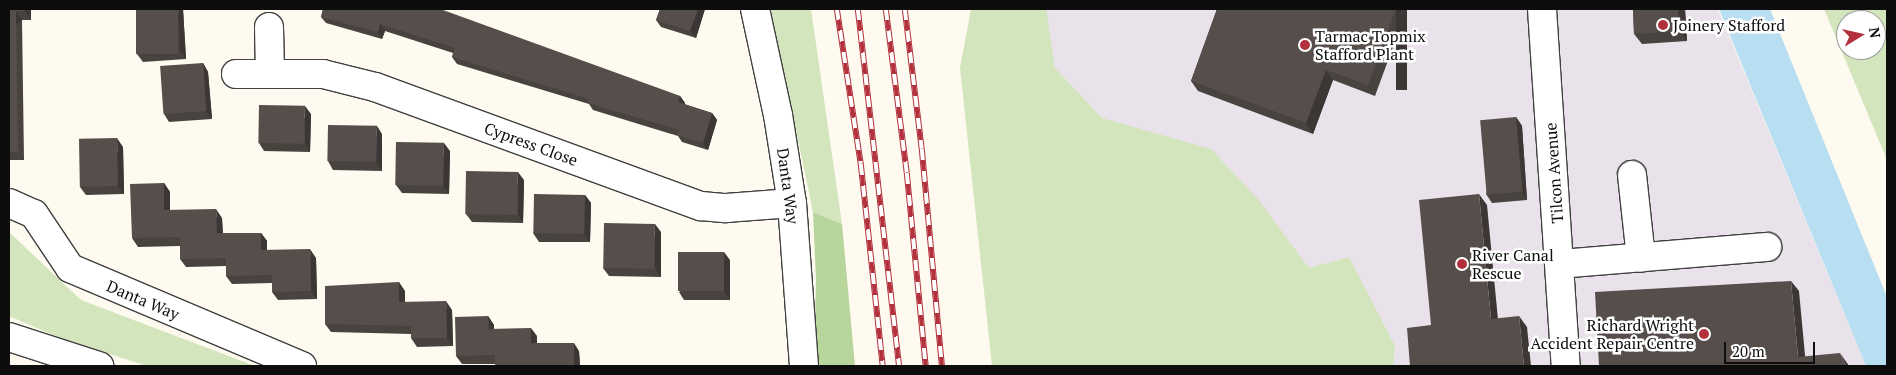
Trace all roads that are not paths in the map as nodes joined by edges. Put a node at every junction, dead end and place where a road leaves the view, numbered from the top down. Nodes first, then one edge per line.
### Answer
1 (755, 9) edge
2 (1542, 9) edge
3 (269, 27) dead end
4 (236, 74) dead end
5 (270, 74) junction
6 (1632, 175) dead end
7 (9, 203) edge
8 (792, 203) junction
9 (1767, 248) dead end
10 (1641, 258) junction
11 (1560, 264) junction
12 (9, 337) edge
13 (99, 366) edge
14 (302, 366) edge
15 (804, 366) edge
16 (1566, 366) edge

1 - 8 street, Danta Way
2 - 11 street, Tilcon Avenue
3 - 5 street
4 - 5 street, Cypress Close
5 - 8 street, Cypress Close
6 - 10 street
7 - 14 street, Danta Way
8 - 15 street, Danta Way
9 - 10 street
10 - 11 street
11 - 16 street, Tilcon Avenue
12 - 13 street

